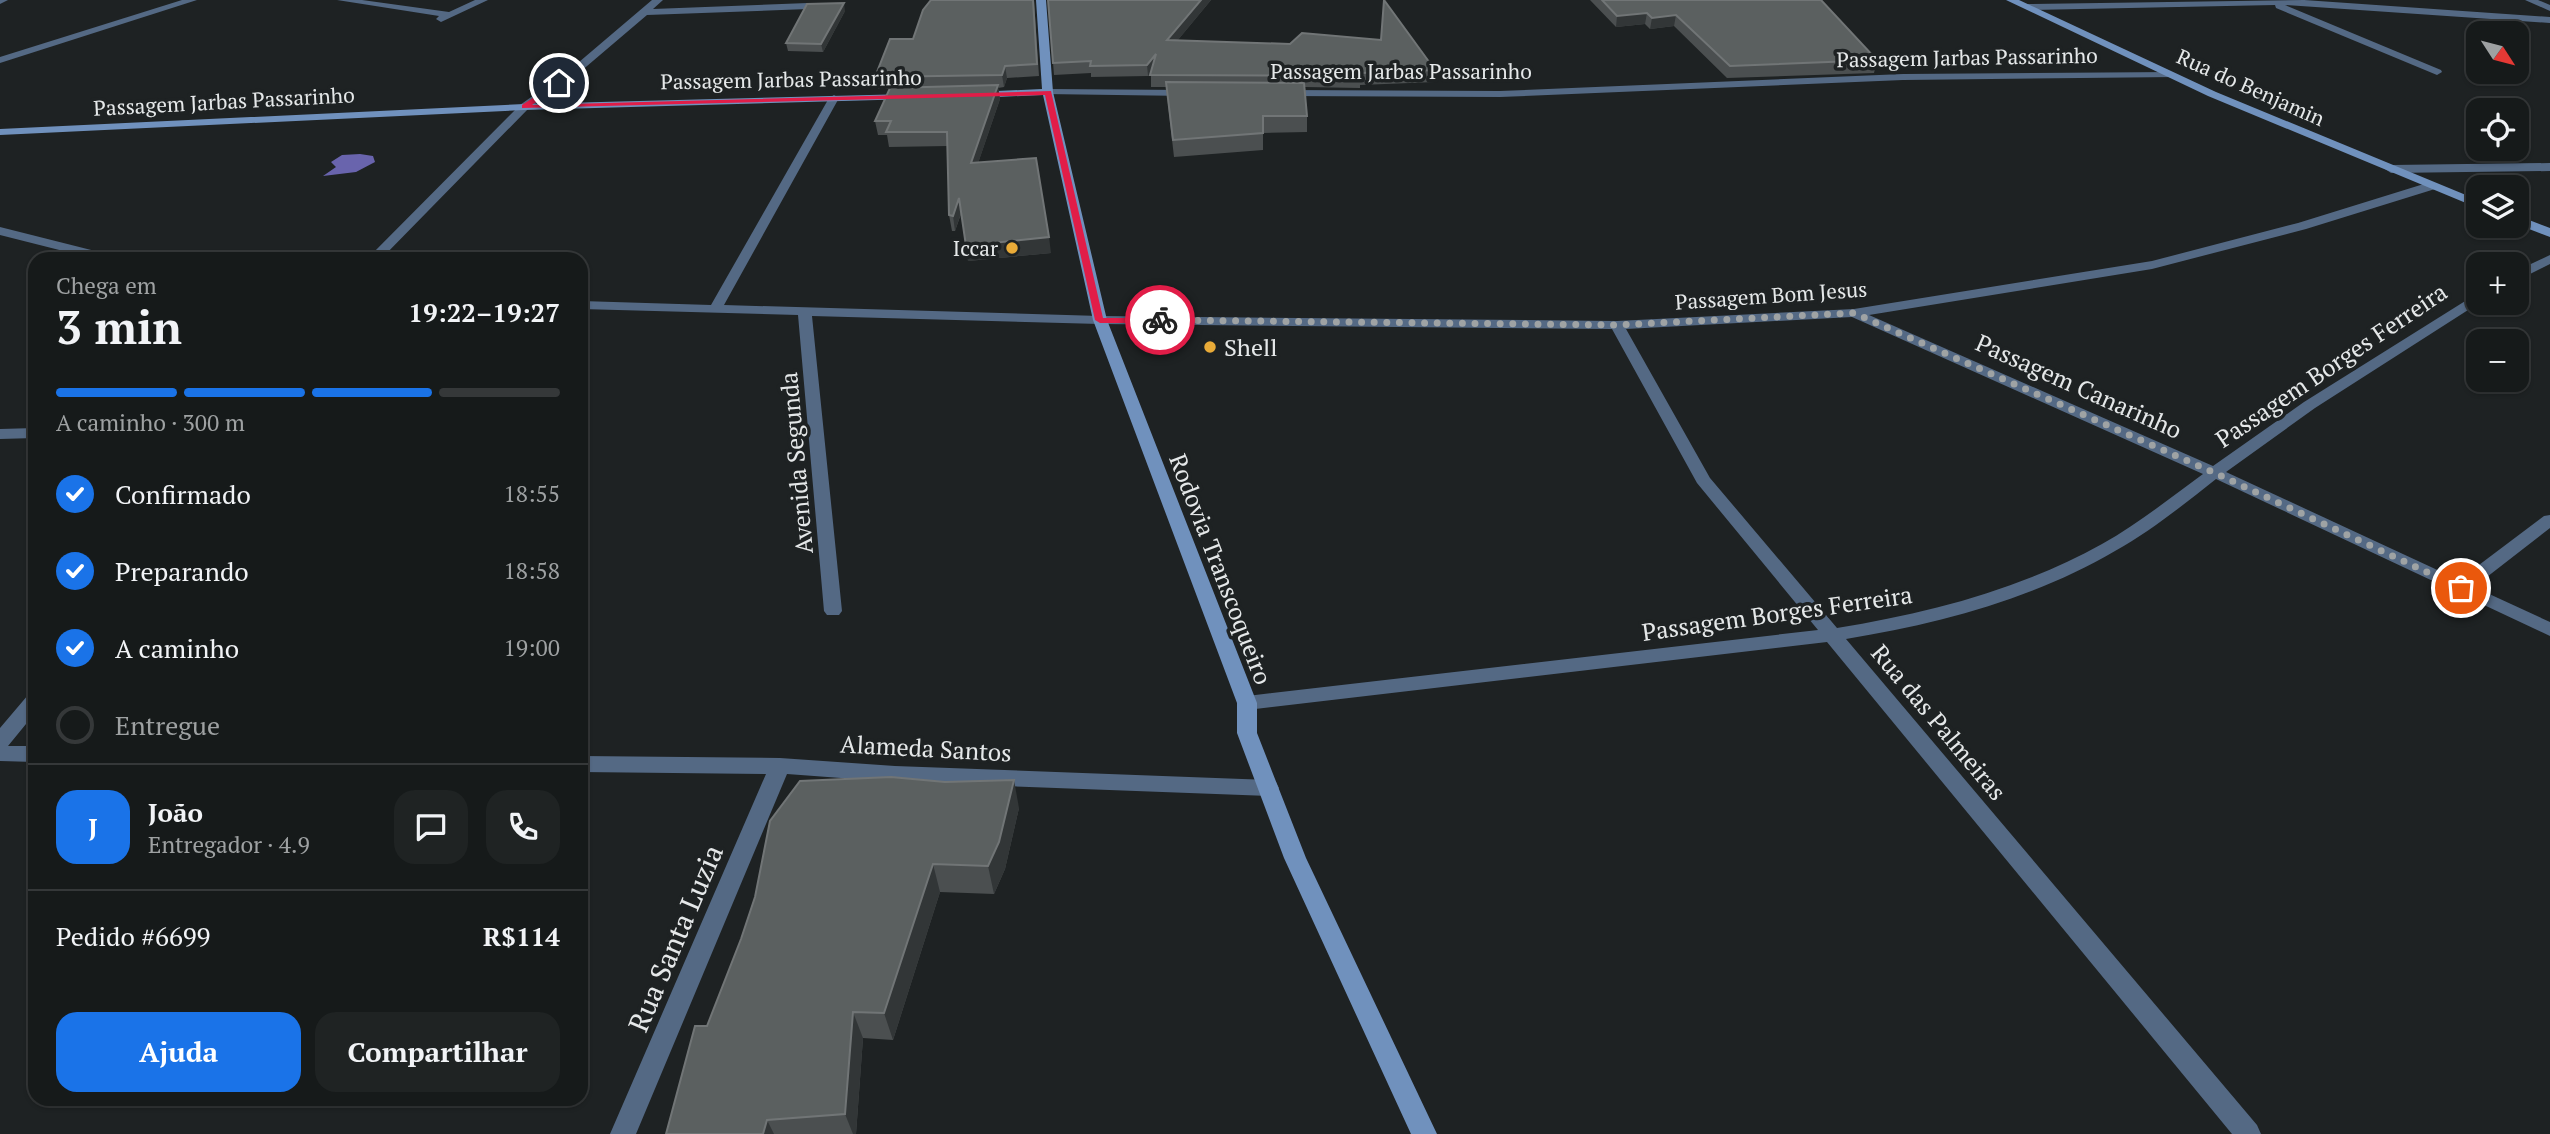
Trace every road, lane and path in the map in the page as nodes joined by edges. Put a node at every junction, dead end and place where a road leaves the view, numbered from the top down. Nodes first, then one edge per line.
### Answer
1 (192, 0) edge
2 (342, 0) edge
3 (483, 0) edge
4 (658, 0) edge
5 (1041, 0) edge
6 (2011, 0) edge
7 (2530, 0) edge
8 (2269, 2) junction
9 (808, 6) edge
10 (2028, 7) junction
11 (2550, 8) edge
12 (642, 12) junction
13 (450, 15) junction
14 (2550, 20) edge
15 (434, 23) dead end
16 (0, 60) edge
17 (2437, 72) dead end
18 (2172, 75) junction
19 (1048, 92) junction
20 (1202, 93) edge
21 (1272, 93) edge
22 (963, 95) edge
23 (925, 96) edge
24 (834, 98) junction
25 (524, 107) junction
26 (0, 132) edge
27 (2550, 167) edge
28 (2391, 169) junction
29 (2431, 186) junction
30 (2466, 199) edge
31 (2529, 224) edge
32 (0, 231) edge
33 (2550, 233) edge
34 (82, 252) edge
35 (381, 252) edge
36 (2550, 259) edge
37 (2529, 270) edge
38 (588, 305) edge
39 (2466, 305) edge
40 (715, 309) junction
41 (805, 311) junction
42 (1854, 313) junction
43 (1100, 320) junction
44 (1617, 325) junction
45 (28, 420) edge
46 (8, 433) edge
47 (28, 433) edge
48 (2215, 473) junction
49 (2550, 520) edge
50 (2461, 588) junction
51 (832, 611) dead end
52 (2550, 630) edge
53 (1832, 635) junction
54 (1247, 703) junction
55 (28, 709) edge
56 (0, 742) edge
57 (0, 754) edge
58 (28, 754) edge
59 (588, 764) edge
60 (780, 766) junction
61 (1269, 788) junction
62 (623, 1134) edge
63 (1424, 1134) edge
64 (2248, 1134) edge

1 - 16 street
2 - 13 street
3 - 13 street
4 - 12 street
5 - 19 main road, Rodovia Transcoqueiro
6 - 10 main road, Rua do Benjamin
7 - 11 street
8 - 10 street
8 - 14 street
8 - 17 street
9 - 12 street
10 - 18 main road, Rua do Benjamin
12 - 25 street
13 - 15 street
18 - 21 street, Passagem Jarbas Passarinho
18 - 28 main road, Rua do Benjamin
19 - 20 street
19 - 22 main road
19 - 43 main road, Rodovia Transcoqueiro
23 - 24 main road, Passagem Jarbas Passarinho
24 - 25 main road, Passagem Jarbas Passarinho
24 - 40 street
25 - 26 main road, Passagem Jarbas Passarinho
25 - 35 street
27 - 28 street
28 - 29 main road, Rua do Benjamin
29 - 30 main road, Rua do Benjamin
29 - 42 street, Passagem Bom Jesus
31 - 33 main road
32 - 34 street
36 - 37 street
38 - 40 street
39 - 48 street, Passagem Borges Ferreira
40 - 41 street
41 - 43 street
41 - 51 street, Avenida Segunda
42 - 44 street, Passagem Bom Jesus
42 - 48 street, Passagem Canarinho
43 - 44 street, Passagem Bom Jesus
43 - 54 main road, Rodovia Transcoqueiro
44 - 53 street, Rua das Palmeiras
45 - 46 street
46 - 47 street
48 - 50 street, Passagem Canarinho
48 - 53 street, Passagem Borges Ferreira
49 - 50 street
50 - 52 street, Passagem Canarinho
53 - 54 street, Passagem Borges Ferreira
53 - 64 street, Rua das Palmeiras
54 - 61 main road, Rodovia Transcoqueiro
55 - 56 street
57 - 58 street
59 - 60 street, Alameda Santos
60 - 61 street, Alameda Santos
60 - 62 street, Rua Santa Luzia
61 - 63 main road, Rodovia Transcoqueiro

